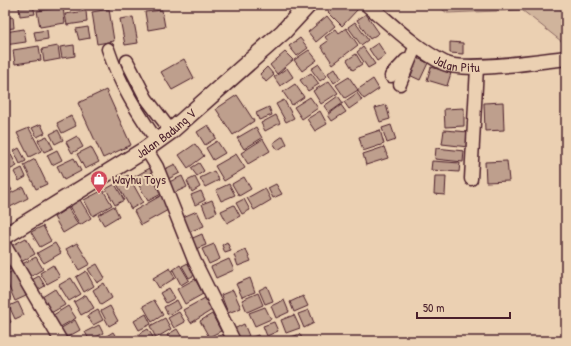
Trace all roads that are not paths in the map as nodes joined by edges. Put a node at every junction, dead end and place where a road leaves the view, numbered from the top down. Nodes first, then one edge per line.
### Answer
1 (308, 5) edge
2 (368, 5) edge
3 (108, 49) dead end
4 (414, 49) junction
5 (566, 58) edge
6 (127, 61) dead end
7 (477, 67) junction
8 (395, 80) dead end
9 (171, 131) junction
10 (152, 145) junction
11 (471, 179) dead end
12 (5, 236) edge
13 (5, 246) edge
14 (61, 341) edge
15 (234, 341) edge

1 - 9 main road, Jalan Badung V
2 - 4 street, Jalan Pitu
3 - 10 street
4 - 7 street, Jalan Pitu
4 - 8 street
5 - 7 street, Jalan Pitu
6 - 9 street
7 - 11 street
9 - 10 main road, Jalan Badung V
10 - 12 main road, Jalan Badung V
10 - 15 street
13 - 14 street

